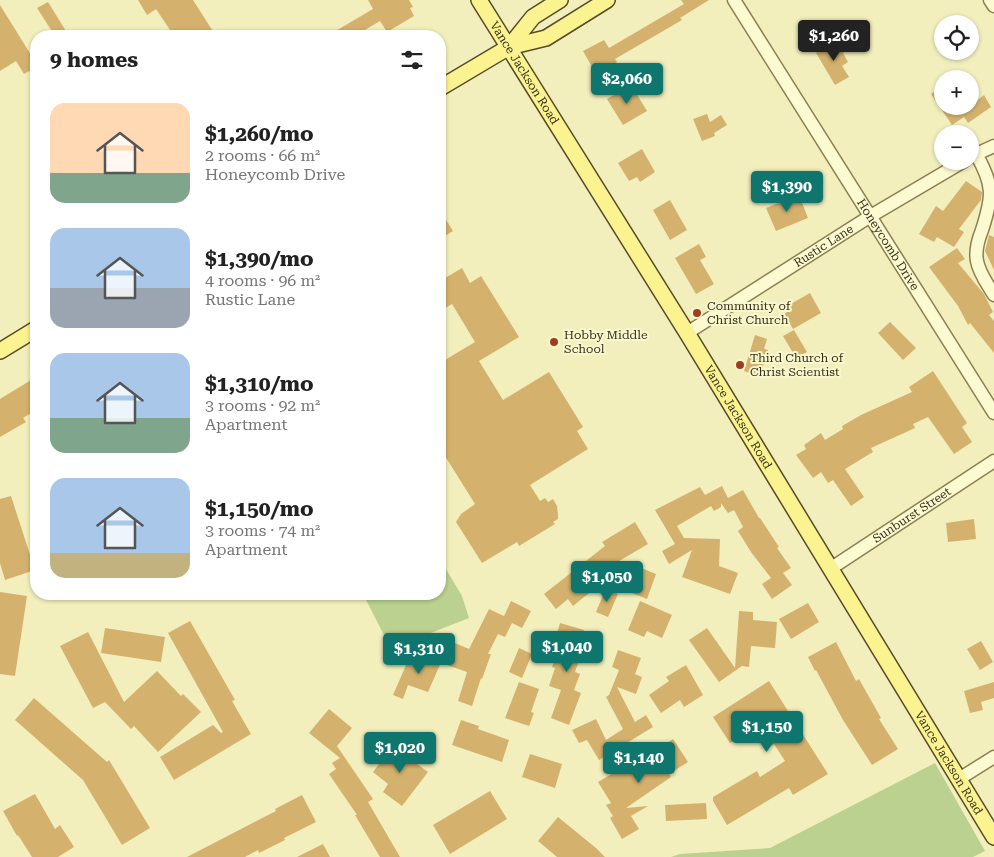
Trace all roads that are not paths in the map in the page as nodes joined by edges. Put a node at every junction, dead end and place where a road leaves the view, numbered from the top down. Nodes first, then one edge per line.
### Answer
1 (479, 0) edge
2 (560, 0) edge
3 (607, 0) edge
4 (734, 0) edge
5 (990, 0) edge
6 (994, 6) edge
7 (508, 47) junction
8 (446, 84) edge
9 (994, 146) edge
10 (979, 153) edge
11 (979, 163) edge
12 (949, 170) edge
13 (869, 217) junction
14 (994, 295) edge
15 (30, 333) edge
16 (686, 333) junction
17 (0, 350) edge
18 (994, 413) edge
19 (994, 461) edge
20 (830, 569) junction
21 (994, 757) edge
22 (959, 780) junction
23 (994, 837) edge

1 - 7 main road, Vance Jackson Road
2 - 7 main road
3 - 7 main road
4 - 13 street, Honeycomb Drive
5 - 6 street
7 - 8 main road
7 - 16 main road, Vance Jackson Road
9 - 10 street
11 - 14 street
12 - 13 street, Rustic Lane
13 - 16 street, Rustic Lane
13 - 18 street, Honeycomb Drive
15 - 17 main road
16 - 20 main road, Vance Jackson Road
19 - 20 street, Sunburst Street
20 - 22 main road, Vance Jackson Road
21 - 22 street
22 - 23 main road, Vance Jackson Road

